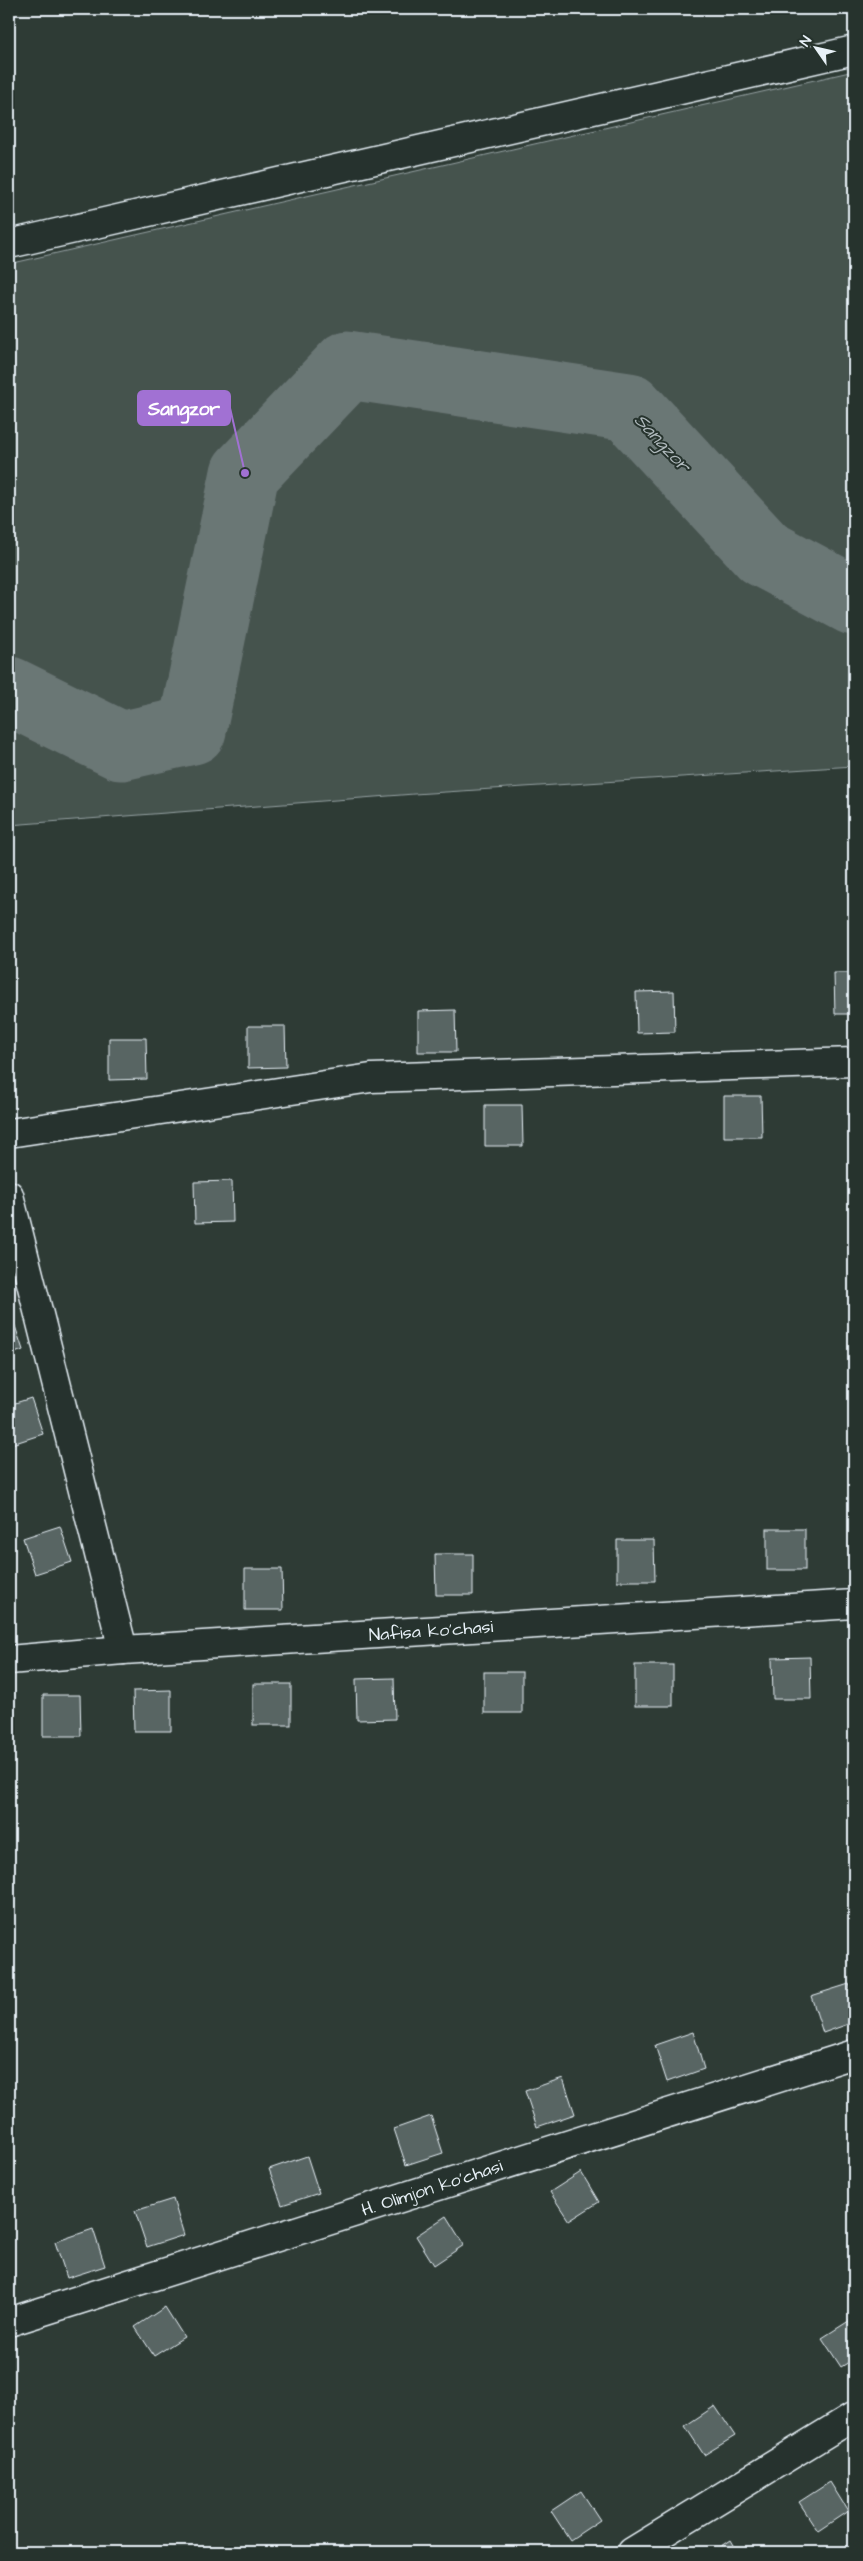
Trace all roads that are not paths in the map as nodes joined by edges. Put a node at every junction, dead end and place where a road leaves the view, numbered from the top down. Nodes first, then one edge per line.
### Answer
1 (854, 50) edge
2 (9, 244) edge
3 (854, 1062) edge
4 (9, 1133) edge
5 (9, 1195) edge
6 (854, 1604) edge
7 (124, 1650) junction
8 (9, 1660) edge
9 (854, 2054) edge
10 (9, 2322) edge
11 (854, 2416) edge
12 (632, 2552) edge

1 - 2 street
3 - 4 street
5 - 7 street
6 - 7 street, Nafisa ko'chasi
7 - 8 street, Nafisa ko'chasi
9 - 10 street, H. Olimjon ko'chasi
11 - 12 street

